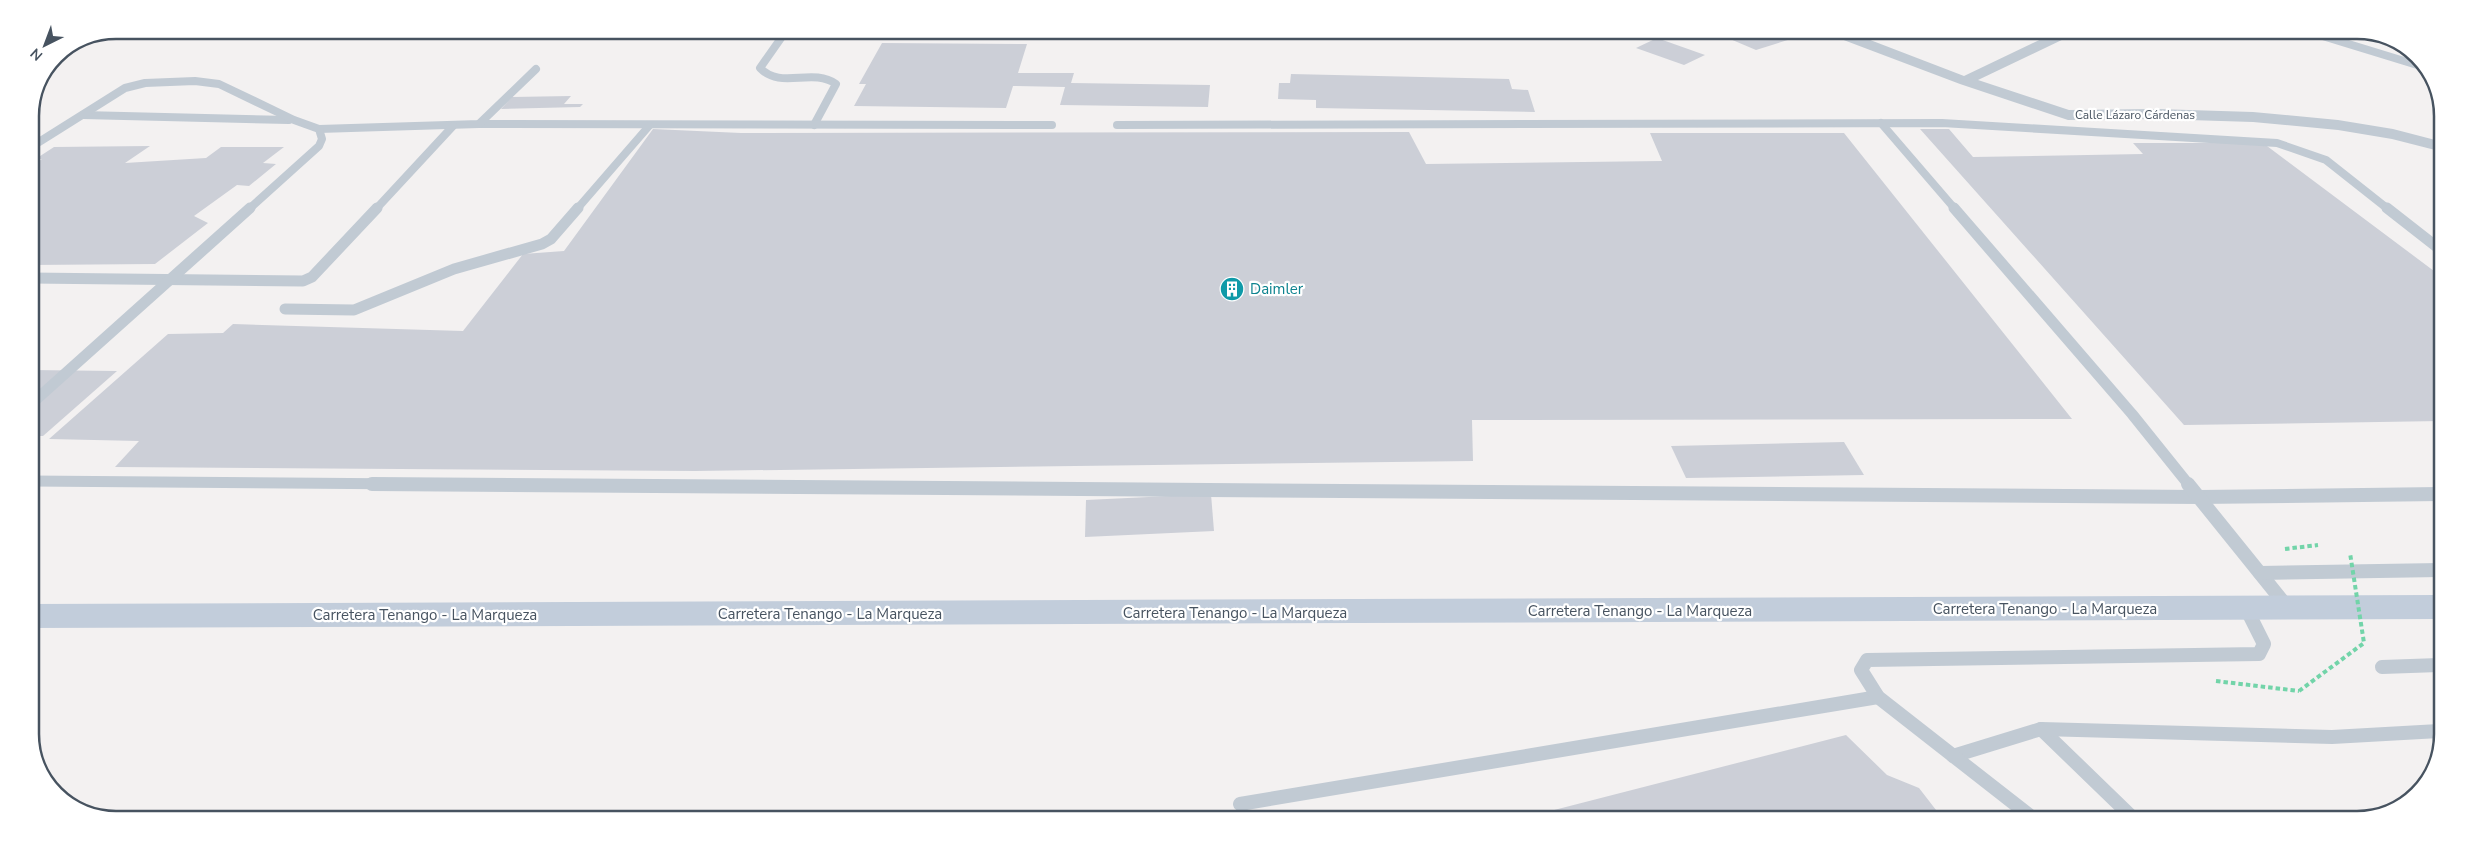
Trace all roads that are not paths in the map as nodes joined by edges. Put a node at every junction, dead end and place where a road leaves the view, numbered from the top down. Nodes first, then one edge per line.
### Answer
1 (780, 39) edge
2 (1854, 39) edge
3 (2053, 39) edge
4 (2332, 39) edge
5 (2414, 64) edge
6 (536, 69) dead end
7 (1965, 81) junction
8 (82, 115) junction
9 (294, 120) junction
10 (1881, 123) junction
11 (479, 124) junction
12 (814, 125) junction
13 (1052, 125) dead end
14 (1117, 125) dead end
15 (453, 126) junction
16 (649, 126) junction
17 (320, 129) junction
18 (39, 140) edge
19 (2434, 145) edge
20 (2425, 240) junction
21 (2434, 240) edge
22 (2434, 246) edge
23 (39, 278) edge
24 (171, 281) junction
25 (285, 309) dead end
26 (39, 397) edge
27 (39, 481) edge
28 (2434, 494) edge
29 (2200, 497) junction
30 (2434, 570) edge
31 (2260, 573) junction
32 (2434, 607) edge
33 (2246, 608) junction
34 (2288, 608) junction
35 (39, 616) edge
36 (2434, 665) edge
37 (2382, 667) dead end
38 (1878, 697) junction
39 (2040, 729) junction
40 (2434, 731) edge
41 (1953, 756) junction
42 (1240, 804) dead end
43 (2024, 811) edge
44 (2126, 811) edge

1 - 12 lane
2 - 7 street, Calle Lázaro Cárdenas
3 - 7 street
4 - 5 lane
6 - 11 lane
7 - 19 street, Calle Lázaro Cárdenas
8 - 9 lane
8 - 9 lane
8 - 18 lane
9 - 17 lane
10 - 14 lane
10 - 20 lane
10 - 29 lane
11 - 15 lane
11 - 16 lane
12 - 13 lane
12 - 16 lane
15 - 17 lane
15 - 24 lane
16 - 25 lane
17 - 24 lane
20 - 21 lane
20 - 22 lane
23 - 24 lane
24 - 26 lane
27 - 29 lane
28 - 29 lane
29 - 31 lane
30 - 31 lane
31 - 34 lane
32 - 34 main road, Carretera Tenango - La Marqueza
33 - 34 main road, Carretera Tenango - La Marqueza
33 - 35 main road, Carretera Tenango - La Marqueza
33 - 38 lane
36 - 37 lane
38 - 41 lane
38 - 42 lane
39 - 40 lane
39 - 41 lane
39 - 44 lane
41 - 43 lane

